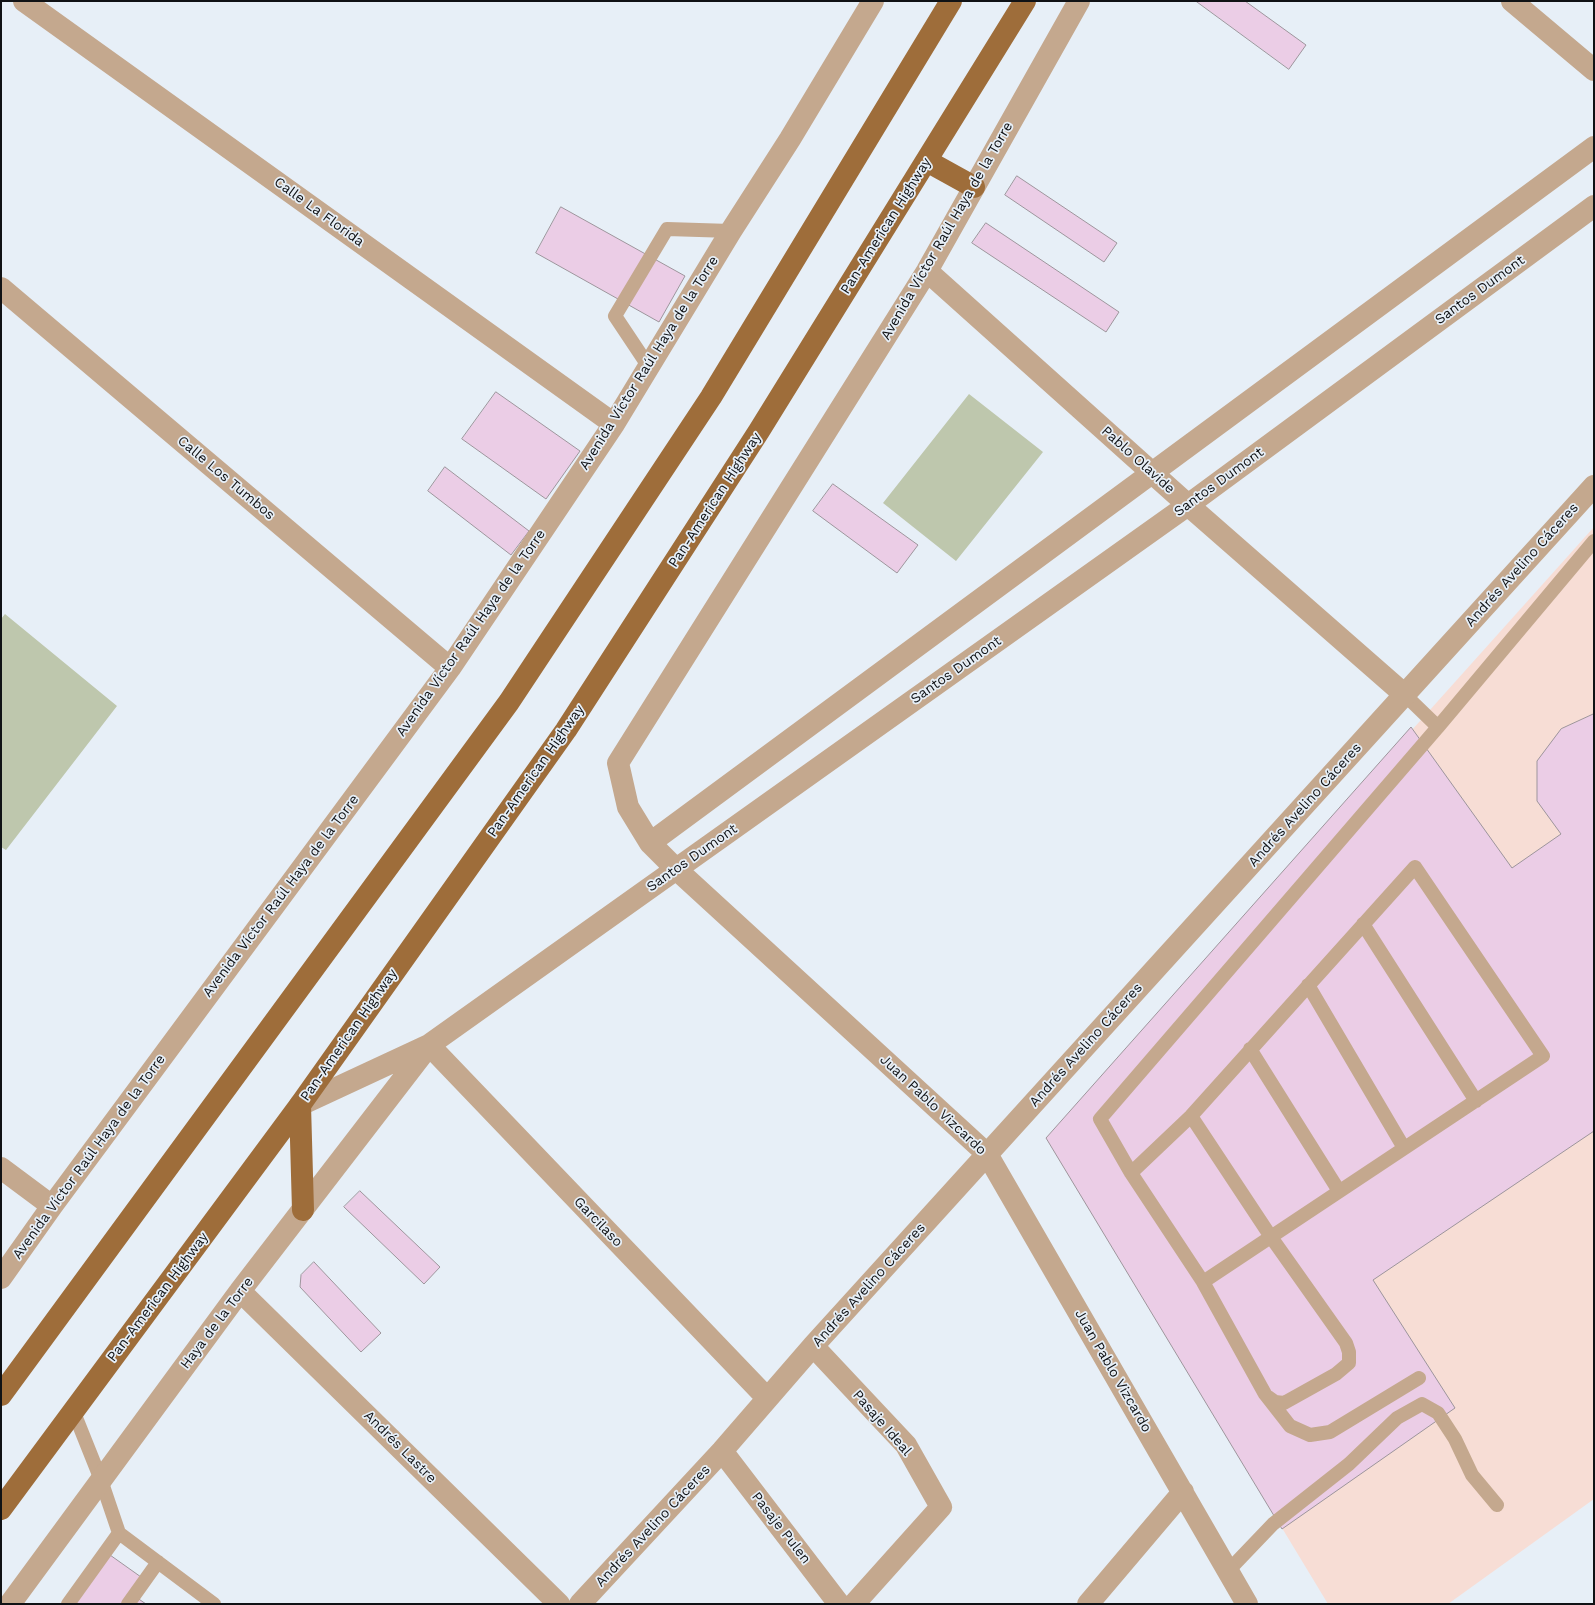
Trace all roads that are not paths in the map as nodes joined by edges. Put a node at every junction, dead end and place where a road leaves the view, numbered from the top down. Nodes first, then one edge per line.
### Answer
1 (24, 1) edge
2 (873, 1) edge
3 (951, 1) edge
4 (1025, 1) edge
5 (1079, 1) edge
6 (1512, 1) edge
7 (1594, 70) edge
8 (1594, 147) edge
9 (927, 161) junction
10 (974, 187) junction
11 (1594, 206) edge
12 (730, 231) junction
13 (927, 270) junction
14 (1, 288) edge
15 (649, 367) junction
16 (614, 424) junction
17 (1152, 473) junction
18 (1594, 486) edge
19 (1188, 505) junction
20 (1594, 541) edge
21 (450, 668) junction
22 (1405, 695) junction
23 (1438, 727) junction
24 (618, 763) joint
25 (650, 843) junction
26 (676, 869) junction
27 (1363, 924) junction
28 (1308, 985) junction
29 (429, 1045) junction
30 (1250, 1050) junction
31 (1476, 1101) junction
32 (300, 1105) junction
33 (1190, 1116) junction
34 (1404, 1148) junction
35 (987, 1154) junction
36 (1, 1168) edge
37 (1131, 1173) junction
38 (1340, 1192) junction
39 (52, 1206) junction
40 (303, 1210) junction
41 (1271, 1237) junction
42 (1, 1278) edge
43 (1203, 1282) junction
44 (240, 1291) junction
45 (813, 1346) junction
46 (1419, 1378) dead end
47 (1265, 1394) junction
48 (1, 1395) edge
49 (767, 1398) junction
50 (73, 1410) junction
51 (722, 1451) junction
52 (101, 1480) junction
53 (1183, 1492) junction
54 (1497, 1505) dead end
55 (1, 1509) edge
56 (119, 1533) junction
57 (158, 1562) junction
58 (1228, 1570) junction
59 (10, 1604) edge
60 (68, 1604) edge
61 (128, 1604) edge
62 (214, 1604) edge
63 (559, 1604) edge
64 (580, 1604) edge
65 (840, 1604) edge
66 (854, 1604) edge
67 (1088, 1604) edge
68 (1247, 1604) edge

1 - 16 street, Calle La Florida
2 - 12 street, Avenida Víctor Raúl Haya de la Torre
3 - 48 main road
4 - 9 main road, Pan-American Highway
5 - 10 street, Avenida Víctor Raúl Haya de la Torre
6 - 7 street
8 - 17 street
9 - 10 main road
9 - 32 main road, Pan-American Highway
10 - 13 street, Avenida Víctor Raúl Haya de la Torre
11 - 19 street, Santos Dumont
12 - 15 street, Avenida Víctor Raúl Haya de la Torre
12 - 15 lane
13 - 17 street, Pablo Olavide
13 - 24 street, Avenida Víctor Raúl Haya de la Torre
14 - 21 street, Calle Los Tumbos
15 - 16 street, Avenida Víctor Raúl Haya de la Torre
16 - 21 street, Avenida Víctor Raúl Haya de la Torre
17 - 19 street, Pablo Olavide
17 - 25 street
18 - 22 street, Andrés Avelino Cáceres
19 - 22 street, Pablo Olavide
19 - 26 street, Santos Dumont
20 - 23 lane
21 - 39 street, Avenida Víctor Raúl Haya de la Torre
22 - 23 lane
22 - 35 street, Andrés Avelino Cáceres
23 - 37 lane
24 - 25 street, Juan Pablo Vizcardo
25 - 26 street, Juan Pablo Vizcardo
26 - 29 street, Santos Dumont
26 - 35 street, Juan Pablo Vizcardo
27 - 28 lane
27 - 31 lane
27 - 31 lane
28 - 30 lane
28 - 34 lane
29 - 32 street, Santos Dumont
29 - 40 street, Haya de la Torre
29 - 49 street, Garcilaso
30 - 33 lane
30 - 38 lane
31 - 34 lane
32 - 40 main road
32 - 50 main road, Pan-American Highway
33 - 37 lane
33 - 41 lane
34 - 38 lane
35 - 45 street, Andrés Avelino Cáceres
35 - 53 street, Juan Pablo Vizcardo
36 - 39 street
37 - 43 lane
38 - 41 lane
39 - 42 street, Avenida Víctor Raúl Haya de la Torre
40 - 44 street, Haya de la Torre
41 - 43 lane
41 - 47 lane
43 - 47 lane
44 - 52 street, Haya de la Torre
44 - 63 street, Andrés Lastre
45 - 49 street, Andrés Avelino Cáceres
45 - 66 street, Pasaje Ideal
46 - 47 lane
49 - 51 street, Andrés Avelino Cáceres
50 - 52 lane
50 - 55 main road, Pan-American Highway
51 - 64 street, Andrés Avelino Cáceres
51 - 65 street, Pasaje Pulen
52 - 56 lane
52 - 59 street, Haya de la Torre
53 - 58 street, Juan Pablo Vizcardo
53 - 67 street
54 - 58 lane
56 - 57 lane
56 - 60 lane
57 - 61 lane
57 - 62 lane
58 - 68 street, Juan Pablo Vizcardo

